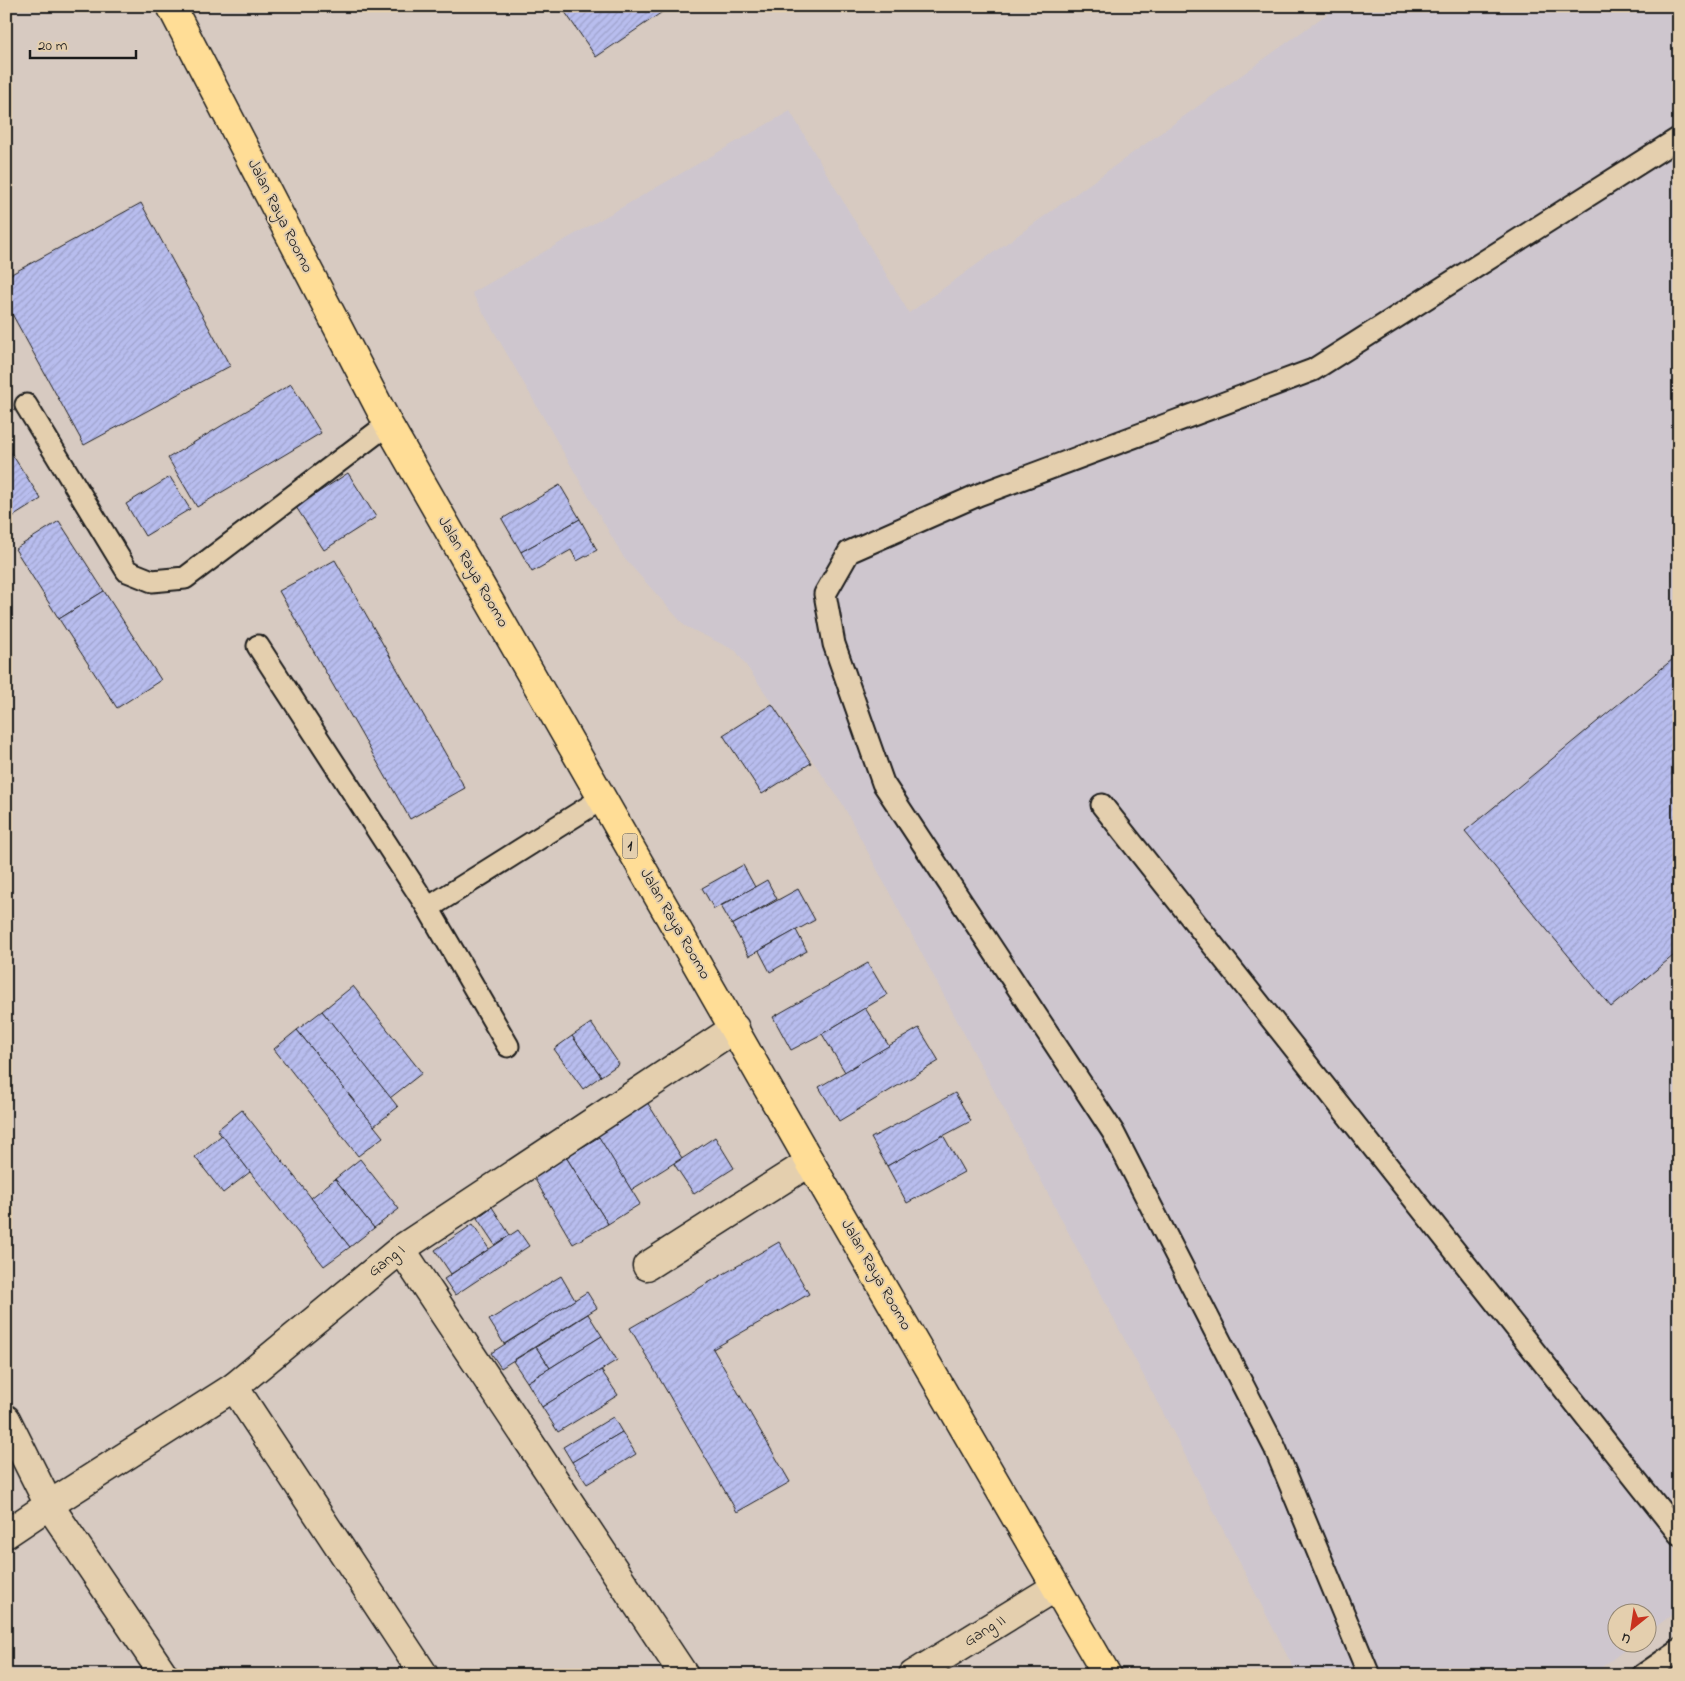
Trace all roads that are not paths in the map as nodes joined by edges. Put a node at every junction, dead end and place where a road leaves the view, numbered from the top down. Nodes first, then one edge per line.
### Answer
1 (171, 6) edge
2 (1679, 138) edge
3 (26, 405) dead end
4 (388, 424) junction
5 (258, 646) dead end
6 (602, 798) junction
7 (1102, 805) dead end
8 (428, 908) junction
9 (735, 1028) junction
10 (508, 1046) dead end
11 (810, 1162) junction
12 (401, 1249) junction
13 (648, 1266) dead end
14 (234, 1387) junction
15 (6, 1419) edge
16 (49, 1505) junction
17 (6, 1534) edge
18 (1679, 1534) edge
19 (1056, 1587) junction
20 (1679, 1650) edge
21 (164, 1675) edge
22 (424, 1675) edge
23 (684, 1675) edge
24 (913, 1675) edge
25 (1107, 1675) edge
26 (1369, 1675) edge
27 (1643, 1675) edge

1 - 4 highway, Jalan Raya Roomo / 1
2 - 26 lane
3 - 4 lane
4 - 6 highway, Jalan Raya Roomo / 1
5 - 8 lane
6 - 8 lane
6 - 9 highway, Jalan Raya Roomo / 1
7 - 18 lane
8 - 10 lane
9 - 11 highway, Jalan Raya Roomo / 1
9 - 12 street, Gang I
11 - 13 street
11 - 19 highway, Jalan Raya Roomo / 1
12 - 14 street, Gang I
12 - 23 street
14 - 16 street, Gang I
14 - 22 street
15 - 16 street
16 - 17 street, Gang I
16 - 21 street
19 - 24 street, Gang II
19 - 25 highway, Jalan Raya Roomo / 1
20 - 27 lane

